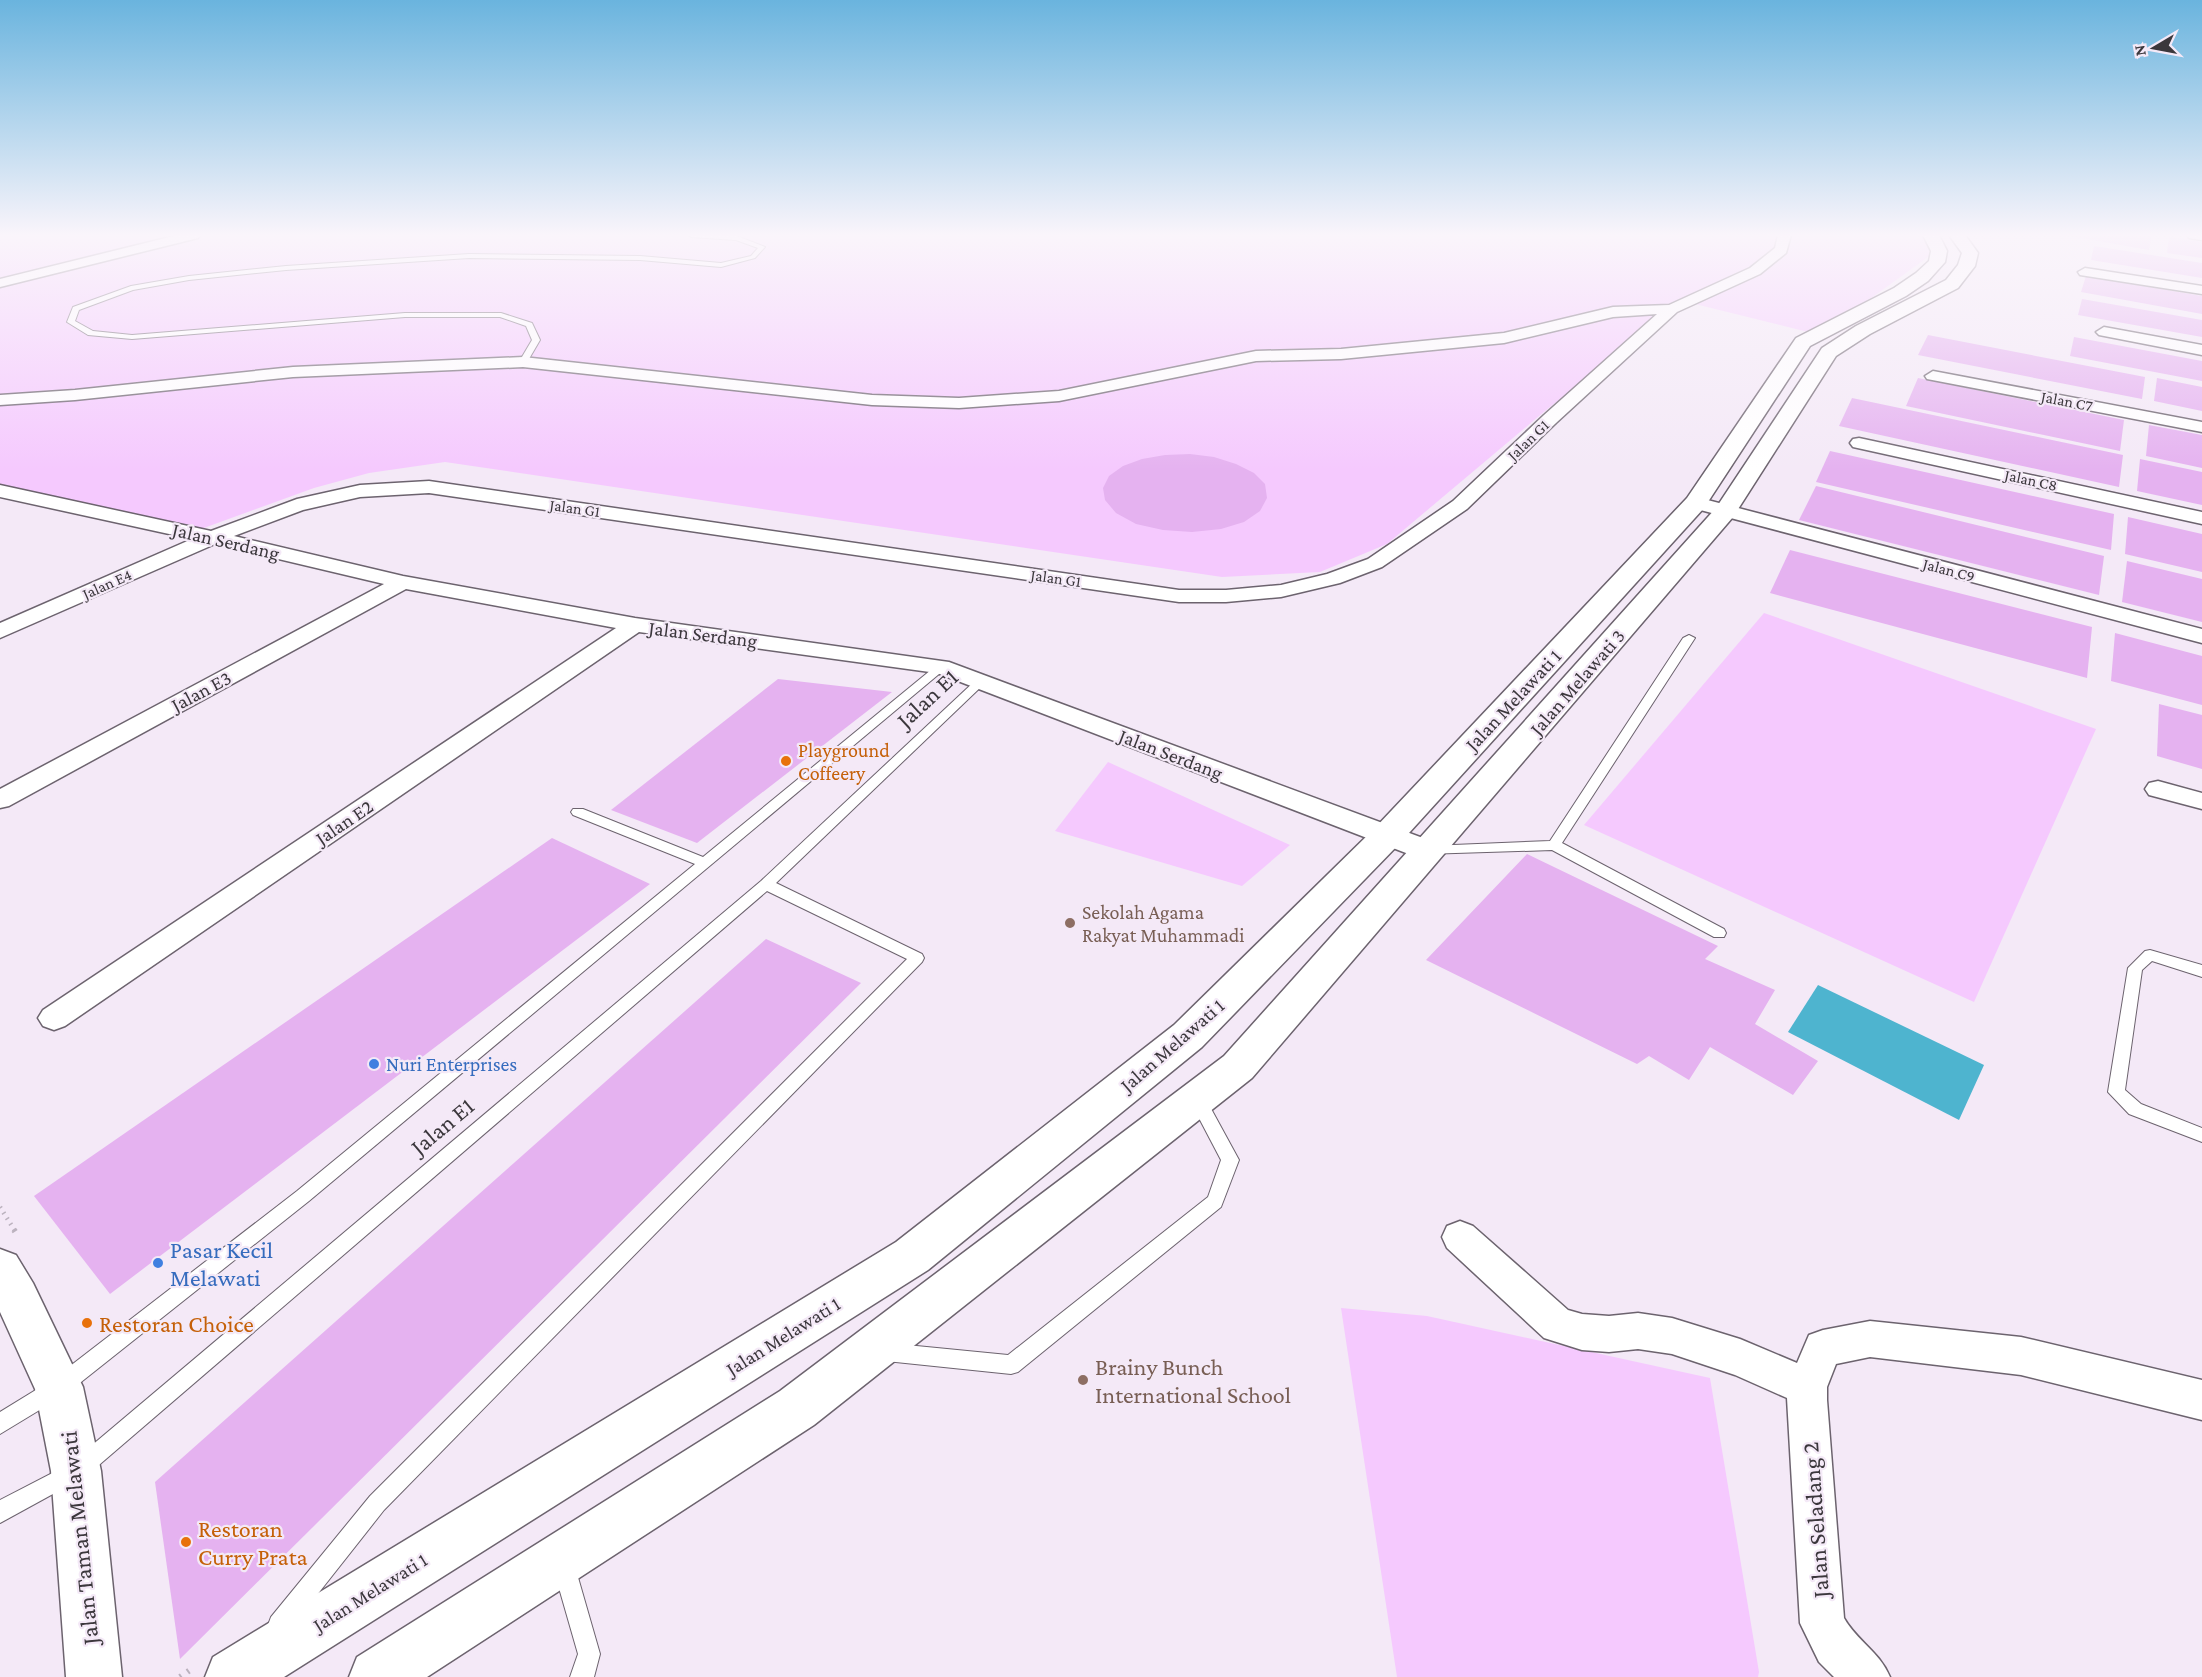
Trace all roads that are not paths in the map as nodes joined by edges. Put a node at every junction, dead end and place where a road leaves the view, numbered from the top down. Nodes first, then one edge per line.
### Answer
1 (74, 313) edge
2 (1608, 313) edge
3 (1667, 313) edge
4 (1859, 313) edge
5 (1897, 313) edge
6 (2104, 332) dead end
7 (2202, 350) edge
8 (523, 362) junction
9 (1933, 376) dead end
10 (0, 400) edge
11 (2202, 427) edge
12 (1859, 443) dead end
13 (0, 492) edge
14 (25, 496) junction
15 (1696, 503) junction
16 (0, 506) edge
17 (1725, 512) junction
18 (2202, 518) edge
19 (213, 537) junction
20 (403, 582) junction
21 (635, 625) junction
22 (0, 631) edge
23 (2202, 636) edge
24 (1689, 638) dead end
25 (941, 667) junction
26 (980, 682) junction
27 (2158, 789) dead end
28 (0, 800) edge
29 (2202, 801) edge
30 (578, 812) dead end
31 (1387, 836) junction
32 (1554, 845) junction
33 (1429, 851) junction
34 (706, 863) junction
35 (766, 884) junction
36 (1719, 933) dead end
37 (2202, 971) edge
38 (54, 1018) dead end
39 (1197, 1099) junction
40 (2202, 1135) edge
41 (1460, 1237) dead end
42 (0, 1270) edge
43 (872, 1351) junction
44 (59, 1387) junction
45 (1807, 1387) junction
46 (2202, 1400) edge
47 (0, 1424) edge
48 (76, 1471) junction
49 (0, 1512) edge
50 (562, 1559) junction
51 (236, 1675) edge
52 (94, 1677) edge
53 (377, 1677) edge
54 (582, 1677) edge
55 (1867, 1677) edge

1 - 8 lane
2 - 8 street
3 - 19 street, Jalan G1
4 - 15 street, Jalan Melawati 1
5 - 17 street
6 - 7 street
8 - 10 street
9 - 11 street, Jalan C7
12 - 18 street, Jalan C8
13 - 14 street, Jalan Serdang
14 - 16 street
14 - 19 street, Jalan Serdang
15 - 17 street, Jalan C9
15 - 31 street, Jalan Melawati 1
17 - 23 street, Jalan C9
17 - 33 street, Jalan Melawati 3
19 - 20 street, Jalan Serdang
19 - 22 street, Jalan E4
20 - 21 street, Jalan Serdang
20 - 28 street, Jalan E3
21 - 25 street, Jalan Serdang
21 - 38 street, Jalan E2
24 - 32 lane
25 - 26 street, Jalan Serdang
25 - 34 lane, Jalan E1
26 - 31 street, Jalan Serdang
26 - 35 lane, Jalan E1
27 - 29 street
30 - 34 lane
31 - 33 street, Jalan Serdang
31 - 51 street, Jalan Melawati 1
32 - 33 lane
32 - 36 lane
33 - 39 street
34 - 44 lane, Jalan E1
35 - 48 lane, Jalan E1
35 - 51 lane
37 - 40 lane
39 - 43 street
39 - 43 lane
41 - 45 street
42 - 44 street, Jalan Taman Melawati
43 - 50 street
44 - 47 lane, Jalan E1
44 - 48 street, Jalan Taman Melawati
45 - 46 street, Jalan Seladang 2
45 - 55 street, Jalan Seladang 2
48 - 49 lane, Jalan E1
48 - 52 street, Jalan Taman Melawati
50 - 53 street
50 - 54 lane

